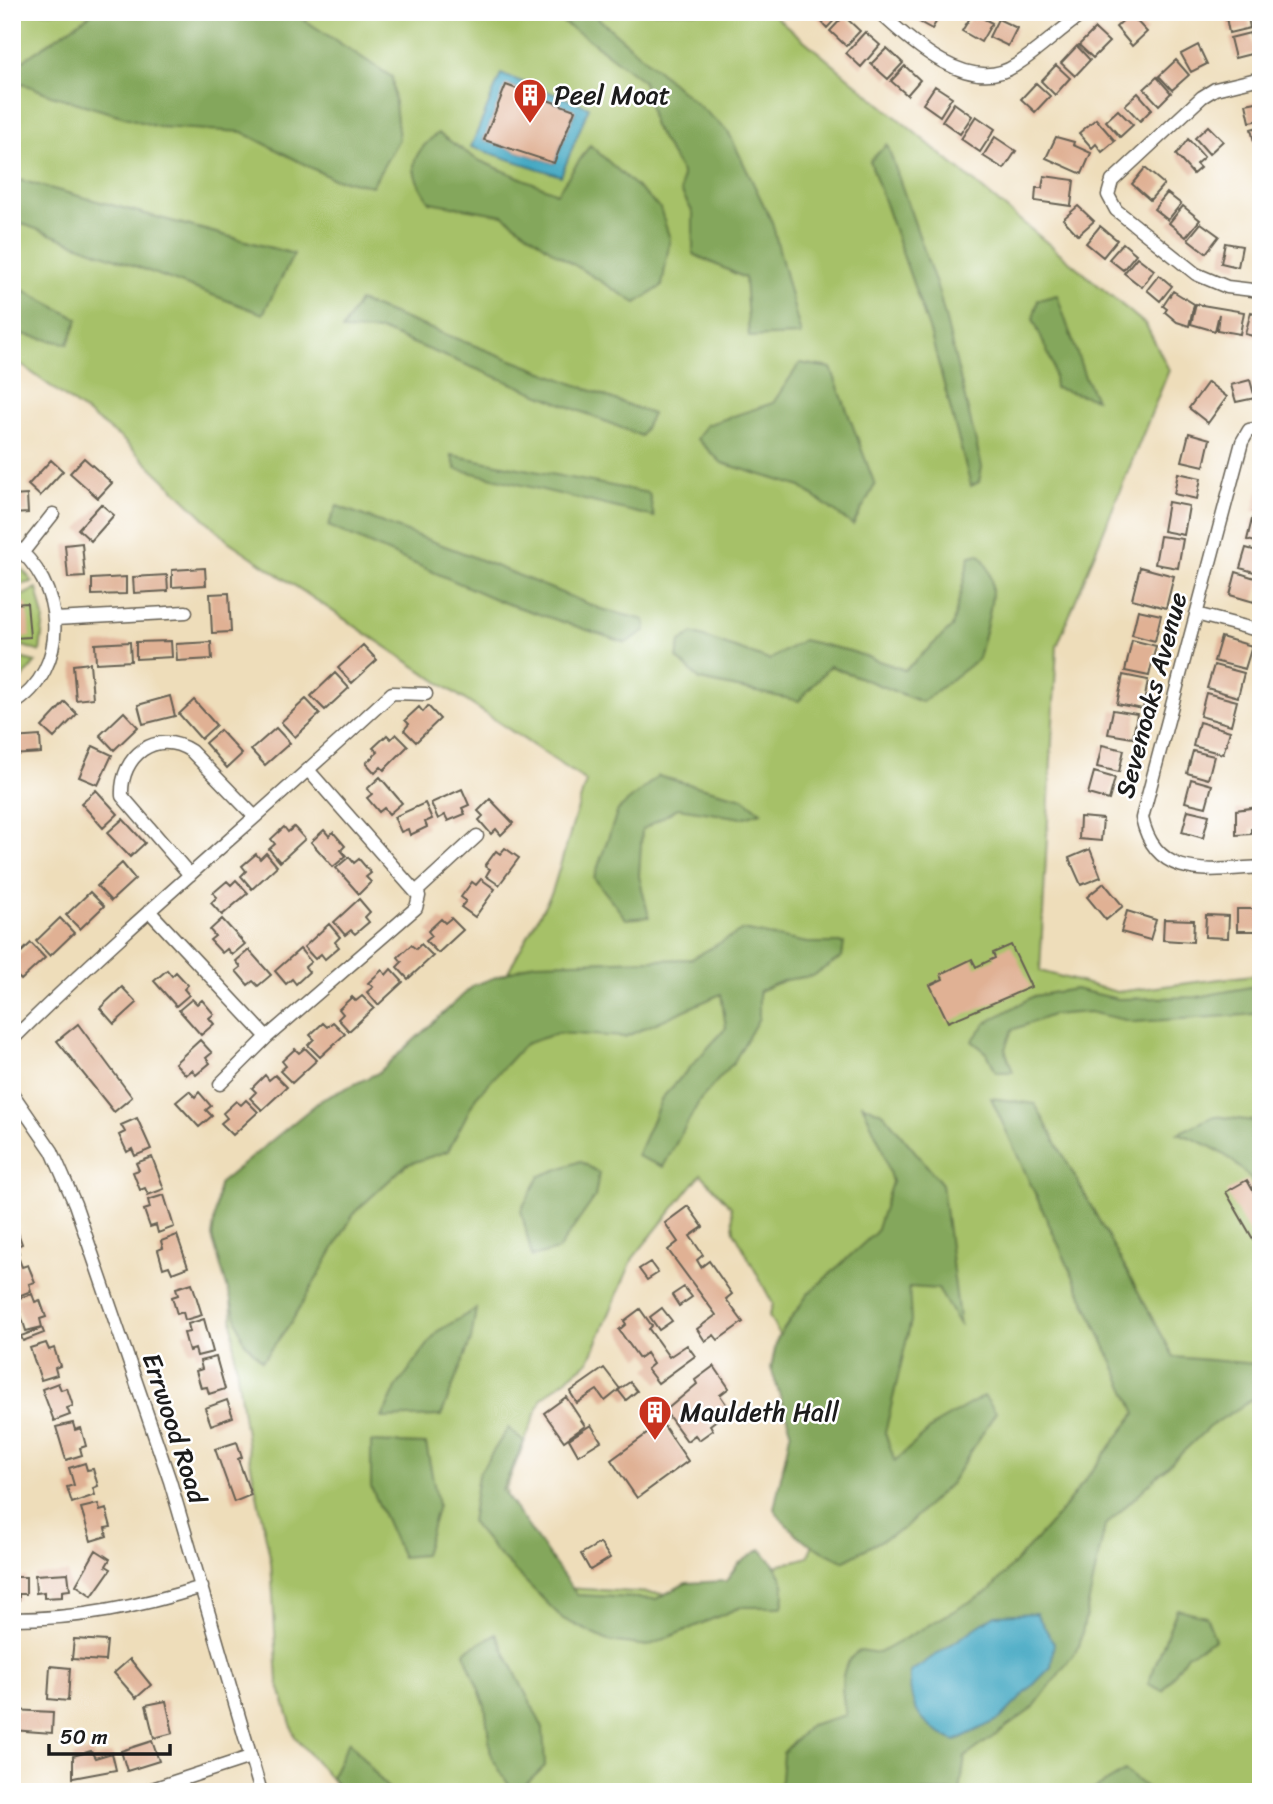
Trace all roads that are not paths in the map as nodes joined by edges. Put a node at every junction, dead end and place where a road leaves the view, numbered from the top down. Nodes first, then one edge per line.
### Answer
1 (879, 12) edge
2 (1086, 12) edge
3 (1261, 78) edge
4 (1261, 291) edge
5 (1261, 428) edge
6 (53, 514) dead end
7 (18, 548) edge
8 (186, 612) dead end
9 (1196, 614) junction
10 (55, 619) junction
11 (1261, 631) edge
12 (426, 694) dead end
13 (12, 705) edge
14 (309, 771) junction
15 (255, 817) junction
16 (477, 835) dead end
17 (1261, 867) edge
18 (190, 875) junction
19 (416, 892) junction
20 (149, 911) junction
21 (267, 1037) junction
22 (12, 1040) edge
23 (220, 1084) dead end
24 (12, 1093) edge
25 (202, 1587) junction
26 (12, 1619) edge
27 (250, 1758) junction
28 (143, 1792) edge
29 (261, 1792) edge

1 - 2 street
3 - 4 street
5 - 9 street, Sevenoaks Avenue
6 - 7 street
7 - 10 street
8 - 10 street
9 - 11 street
9 - 17 street, Sevenoaks Avenue
10 - 13 street
12 - 14 street
14 - 15 street
14 - 19 street
15 - 18 street
15 - 18 street
16 - 19 street
18 - 20 street
19 - 21 street
20 - 21 street
20 - 22 street
21 - 23 street
24 - 25 street, Errwood Road
25 - 26 street
25 - 27 street, Errwood Road
27 - 28 street
27 - 29 street, Errwood Road

